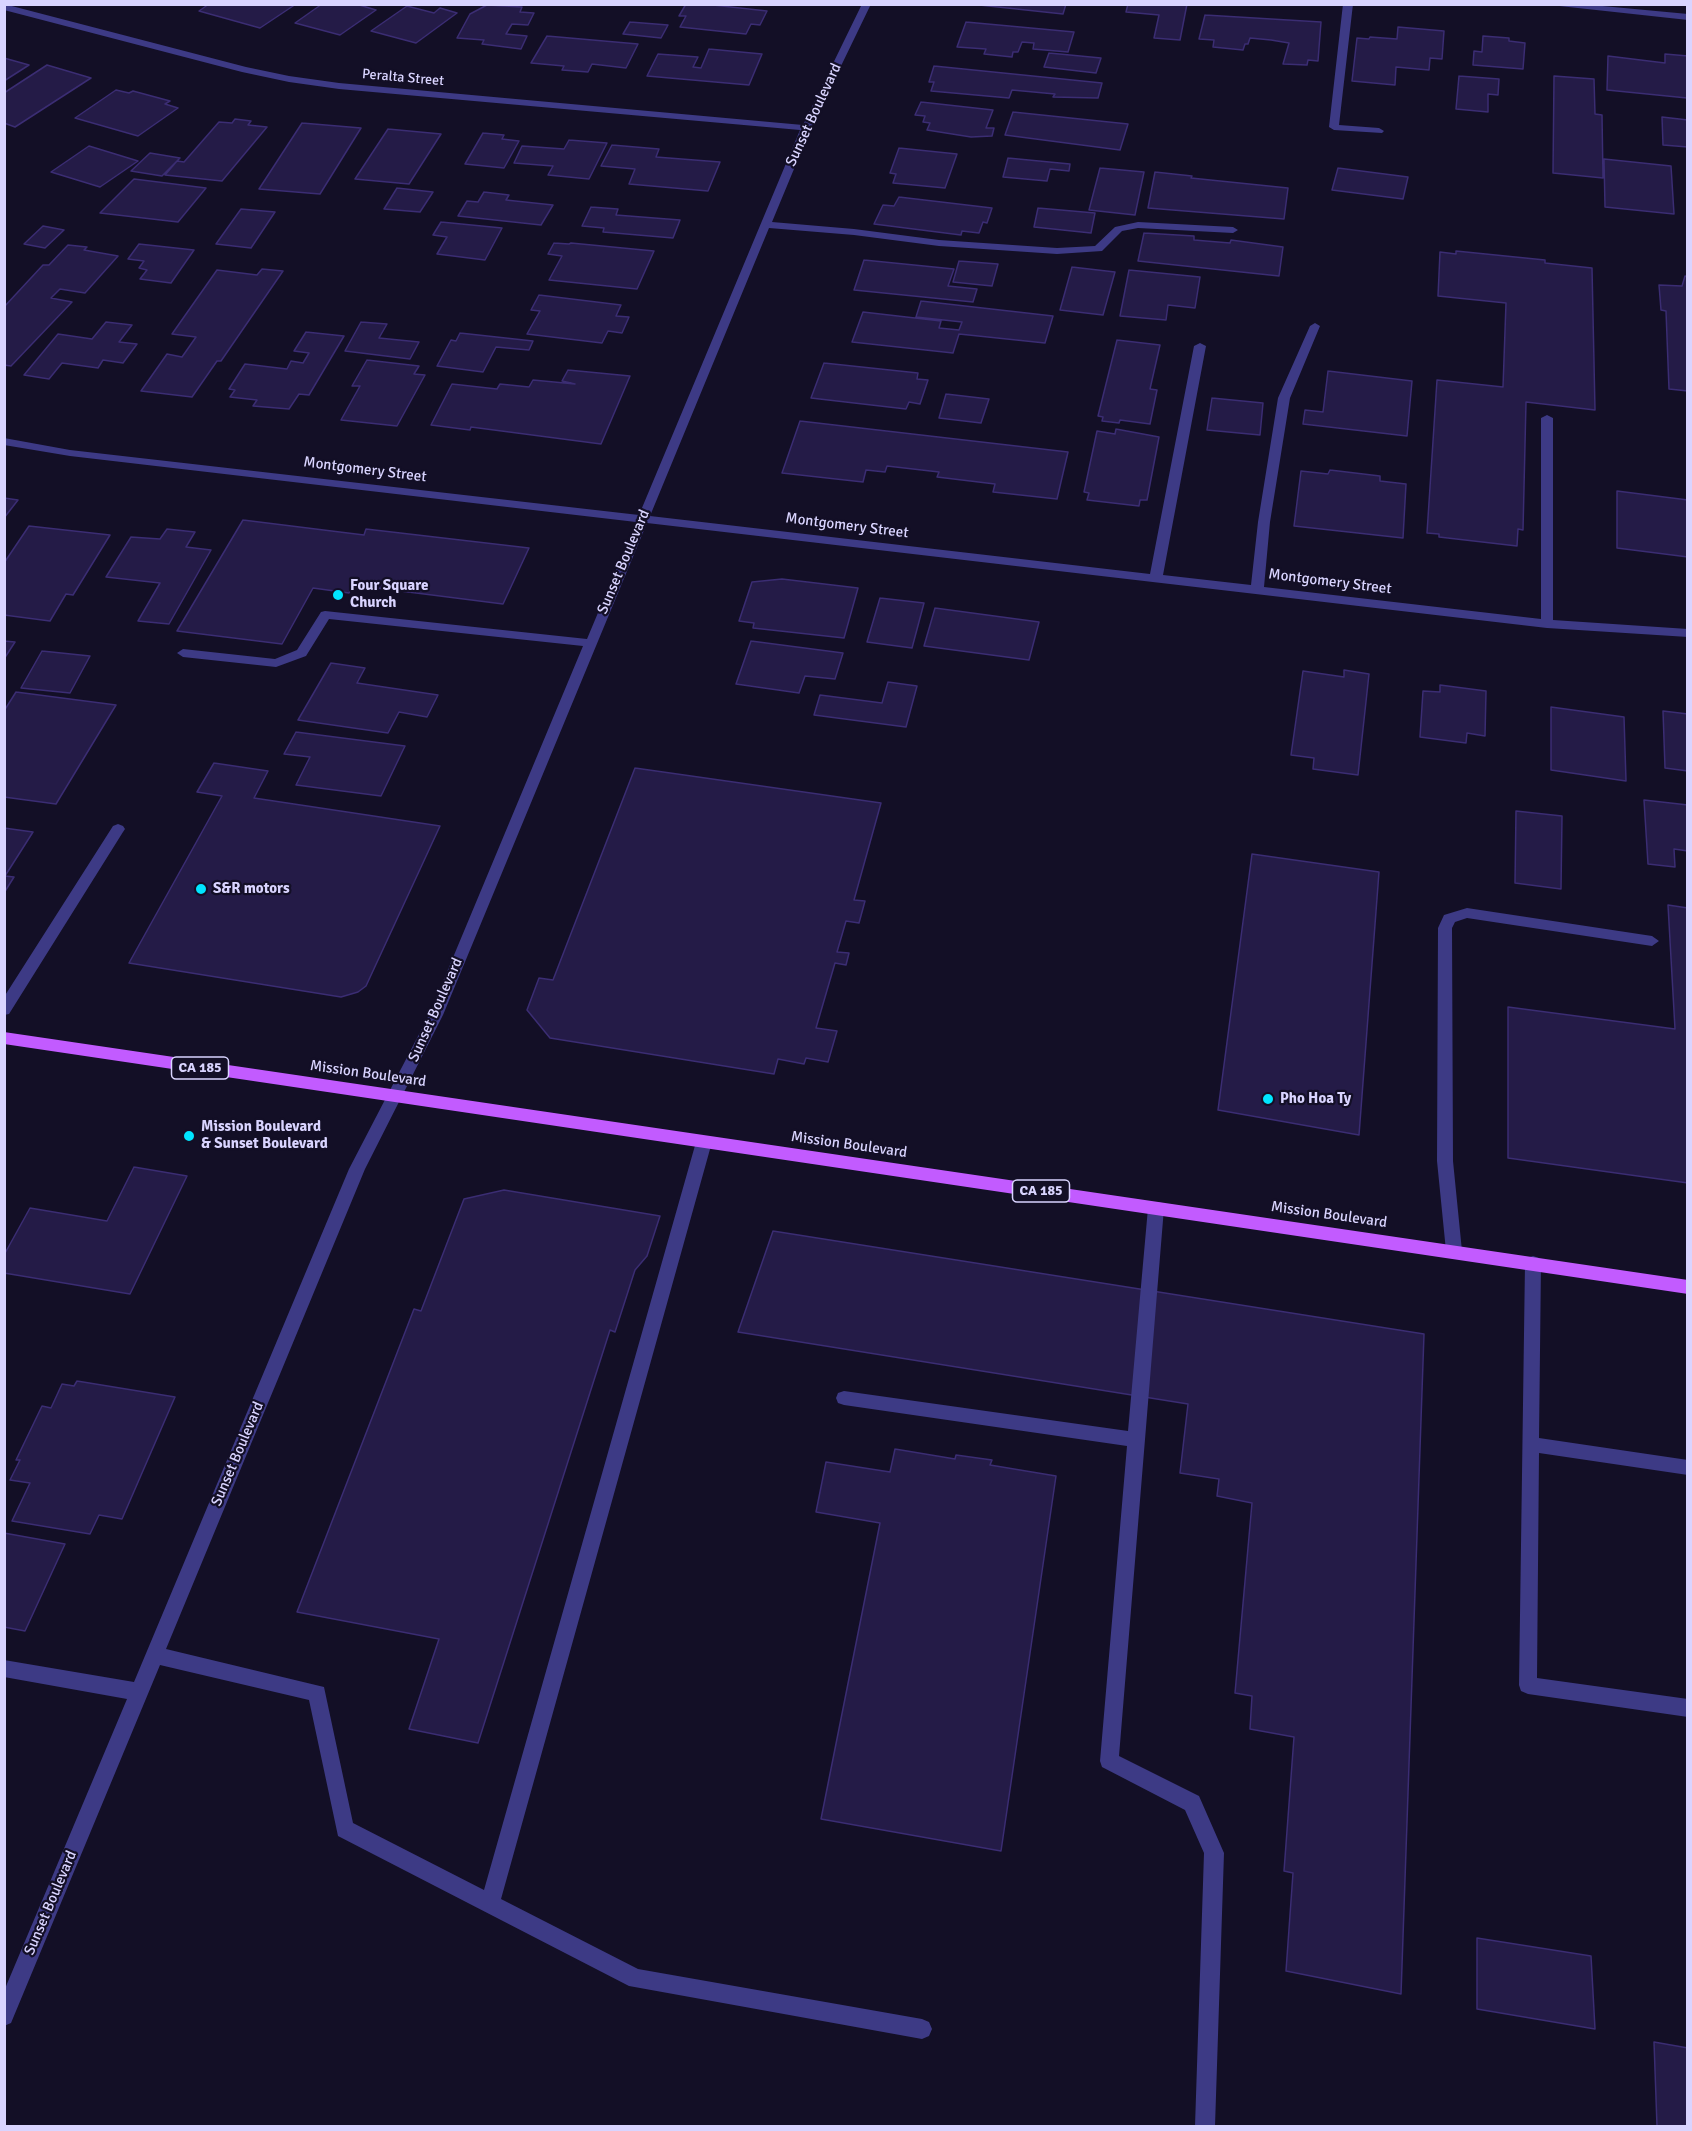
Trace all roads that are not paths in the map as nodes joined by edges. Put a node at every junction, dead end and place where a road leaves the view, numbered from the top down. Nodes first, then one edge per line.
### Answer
1 (867, 4) edge
2 (1348, 4) edge
3 (1545, 4) edge
4 (4, 7) edge
5 (1630, 8) edge
6 (1688, 17) edge
7 (806, 128) junction
8 (1379, 131) dead end
9 (766, 225) junction
10 (1233, 230) dead end
11 (1315, 326) dead end
12 (1200, 346) dead end
13 (1546, 418) dead end
14 (4, 441) edge
15 (643, 518) junction
16 (1156, 579) junction
17 (1257, 590) junction
18 (1547, 624) junction
19 (1688, 633) edge
20 (590, 643) junction
21 (183, 653) dead end
22 (118, 829) dead end
23 (1652, 941) dead end
24 (4, 1010) edge
25 (4, 1038) edge
26 (395, 1096) junction
27 (704, 1142) junction
28 (1156, 1208) junction
29 (1454, 1251) junction
30 (1533, 1263) junction
31 (1688, 1287) edge
32 (844, 1398) dead end
33 (1136, 1440) junction
34 (1531, 1444) junction
35 (1688, 1468) edge
36 (154, 1655) junction
37 (4, 1668) edge
38 (139, 1692) junction
39 (1688, 1708) edge
40 (490, 1904) junction
41 (4, 2016) edge
42 (922, 2029) dead end
43 (1205, 2127) edge

1 - 7 street, Sunset Boulevard
2 - 8 street
3 - 5 street
4 - 7 street, Peralta Street
5 - 6 street
7 - 9 street, Sunset Boulevard
9 - 10 street
9 - 15 street, Sunset Boulevard
11 - 17 street
12 - 16 street
13 - 18 street
14 - 15 street, Montgomery Street
15 - 16 street, Montgomery Street
15 - 20 street, Sunset Boulevard
16 - 17 street, Montgomery Street
17 - 18 street, Montgomery Street
18 - 19 street, Montgomery Street
20 - 21 street
20 - 26 street, Sunset Boulevard
22 - 24 street
23 - 29 street
25 - 26 main road, Mission Boulevard / CA 185
26 - 27 main road, Mission Boulevard / CA 185
26 - 36 street, Sunset Boulevard
27 - 28 main road, Mission Boulevard / CA 185
27 - 40 street
28 - 29 main road, Mission Boulevard / CA 185
28 - 33 street
29 - 30 main road, Mission Boulevard / CA 185
30 - 31 main road, Mission Boulevard / CA 185
30 - 34 street
32 - 33 street
33 - 43 street
34 - 35 street
34 - 39 street
36 - 38 street, Sunset Boulevard
36 - 40 street
37 - 38 street
38 - 41 street, Sunset Boulevard
40 - 42 street

